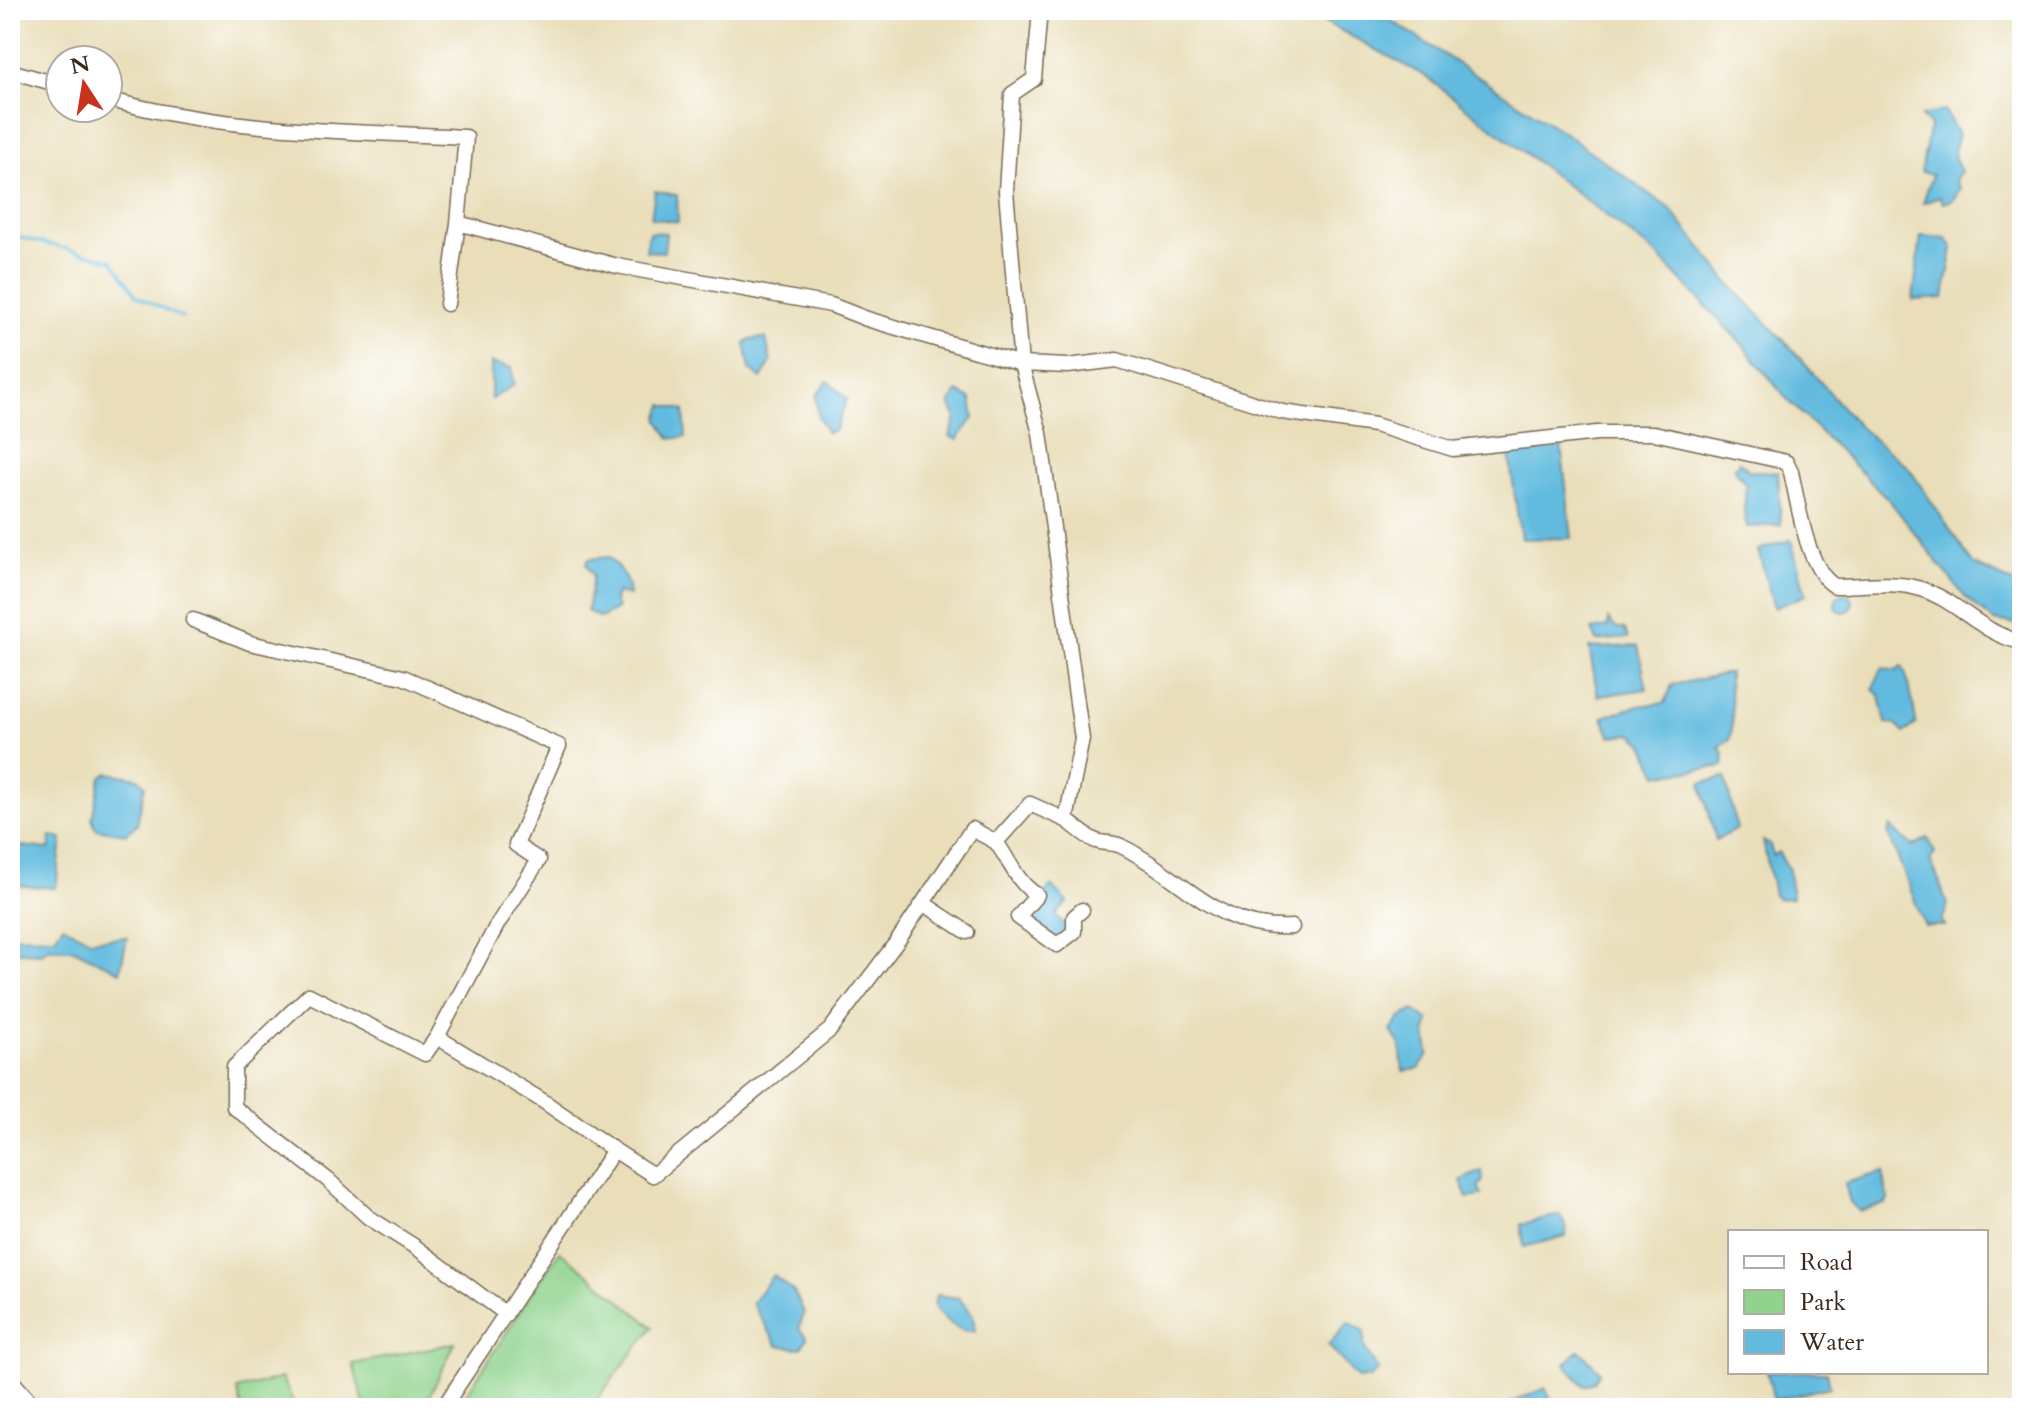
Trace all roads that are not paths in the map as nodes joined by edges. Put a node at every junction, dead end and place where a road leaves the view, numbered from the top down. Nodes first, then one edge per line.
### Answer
1 (1040, 10) edge
2 (10, 71) edge
3 (44, 81) edge
4 (124, 102) edge
5 (458, 223) junction
6 (447, 304) dead end
7 (1021, 364) junction
8 (193, 620) dead end
9 (2022, 642) edge
10 (1066, 820) junction
11 (996, 842) junction
12 (923, 903) junction
13 (1082, 910) dead end
14 (1292, 927) dead end
15 (967, 932) dead end
16 (437, 1037) junction
17 (614, 1150) junction
18 (506, 1314) junction
19 (10, 1379) edge
20 (36, 1408) edge
21 (443, 1408) edge

1 - 7 street
2 - 3 street
4 - 5 street
5 - 6 street
5 - 7 street
7 - 9 street
7 - 10 street
8 - 16 street
10 - 11 street
10 - 14 street
11 - 12 street
11 - 13 street
12 - 15 street
12 - 17 street
16 - 17 street
16 - 18 street
17 - 18 street
18 - 21 street
19 - 20 street

